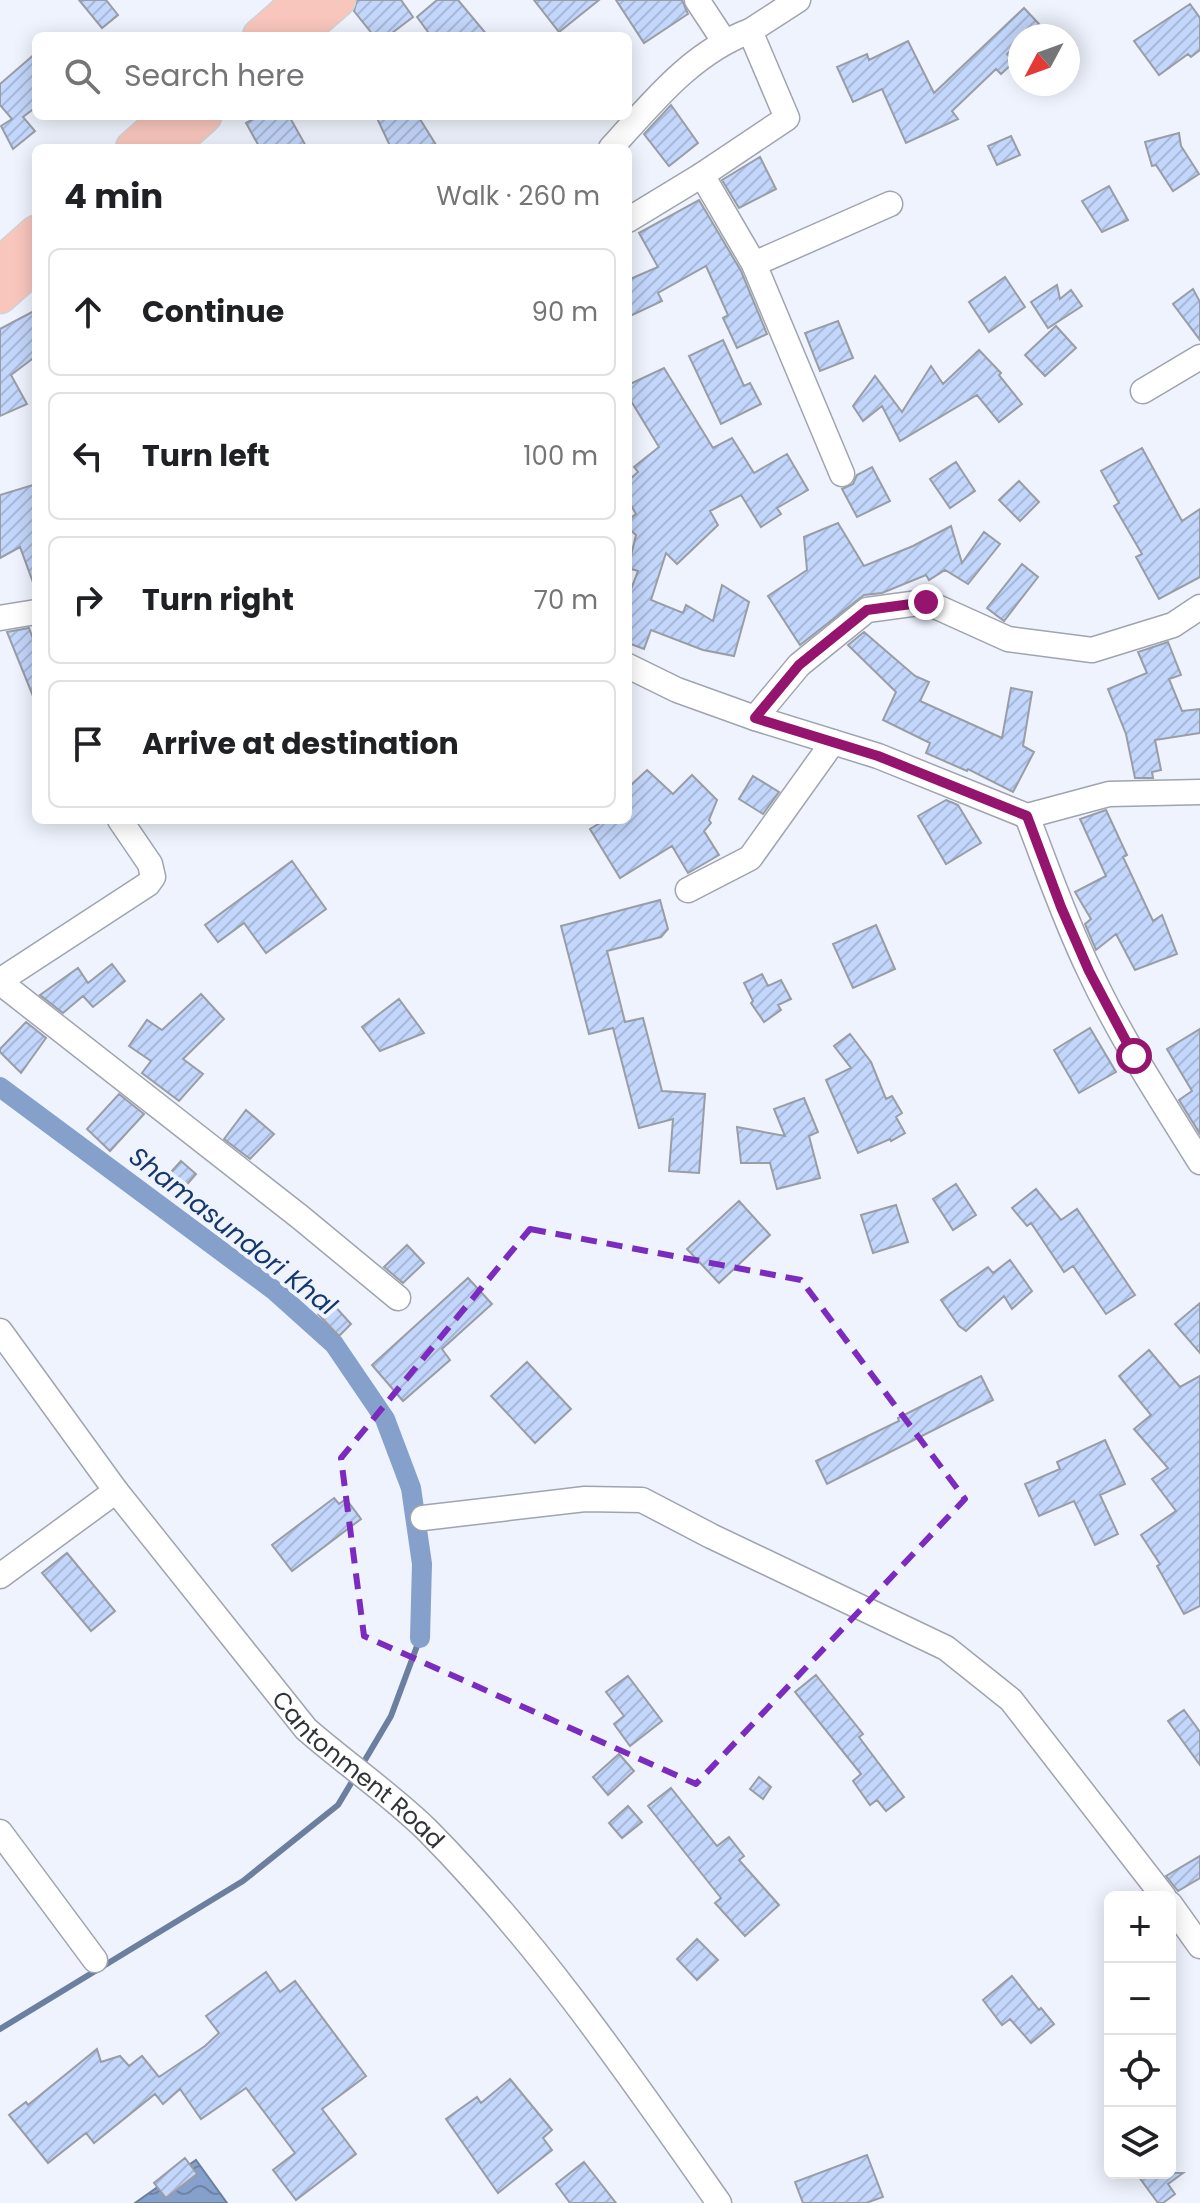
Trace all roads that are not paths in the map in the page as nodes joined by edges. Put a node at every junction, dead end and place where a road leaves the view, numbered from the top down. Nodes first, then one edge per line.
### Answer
1 (301, 0) edge
2 (338, 0) edge
3 (697, 0) edge
4 (798, 0) edge
5 (750, 31) junction
6 (265, 32) edge
7 (301, 32) edge
8 (724, 41) junction
9 (164, 120) edge
10 (200, 120) edge
11 (138, 144) edge
12 (172, 144) edge
13 (615, 144) edge
14 (702, 175) junction
15 (890, 204) dead end
16 (632, 218) edge
17 (32, 237) edge
18 (754, 264) junction
19 (0, 265) edge
20 (32, 268) edge
21 (0, 296) edge
22 (1200, 357) edge
23 (1143, 391) dead end
24 (842, 474) dead end
25 (1200, 607) edge
26 (32, 613) edge
27 (0, 618) edge
28 (632, 668) edge
29 (755, 718) junction
30 (833, 742) junction
31 (1200, 792) edge
32 (1027, 816) junction
33 (123, 824) edge
34 (688, 890) dead end
35 (1200, 1162) edge
36 (398, 1298) dead end
37 (0, 1331) edge
38 (116, 1491) junction
39 (423, 1518) dead end
40 (0, 1576) edge
41 (0, 1832) edge
42 (1159, 1891) edge
43 (1176, 1912) edge
44 (1200, 1946) edge
45 (95, 1960) dead end
46 (719, 2203) edge

1 - 6 highway
2 - 7 highway
3 - 8 street
4 - 5 street
5 - 8 street
5 - 14 street
8 - 13 street
9 - 11 highway
10 - 12 highway
14 - 16 street
14 - 18 street
15 - 18 street
17 - 19 highway
18 - 24 street
20 - 21 highway
22 - 23 street
25 - 29 street
26 - 27 street
28 - 29 street
29 - 30 street
30 - 32 street
30 - 34 street
31 - 32 street
32 - 35 street
33 - 36 street
37 - 38 street, Cantonment Road
38 - 40 street
38 - 46 street, Cantonment Road
39 - 42 street
41 - 45 street
43 - 44 street

